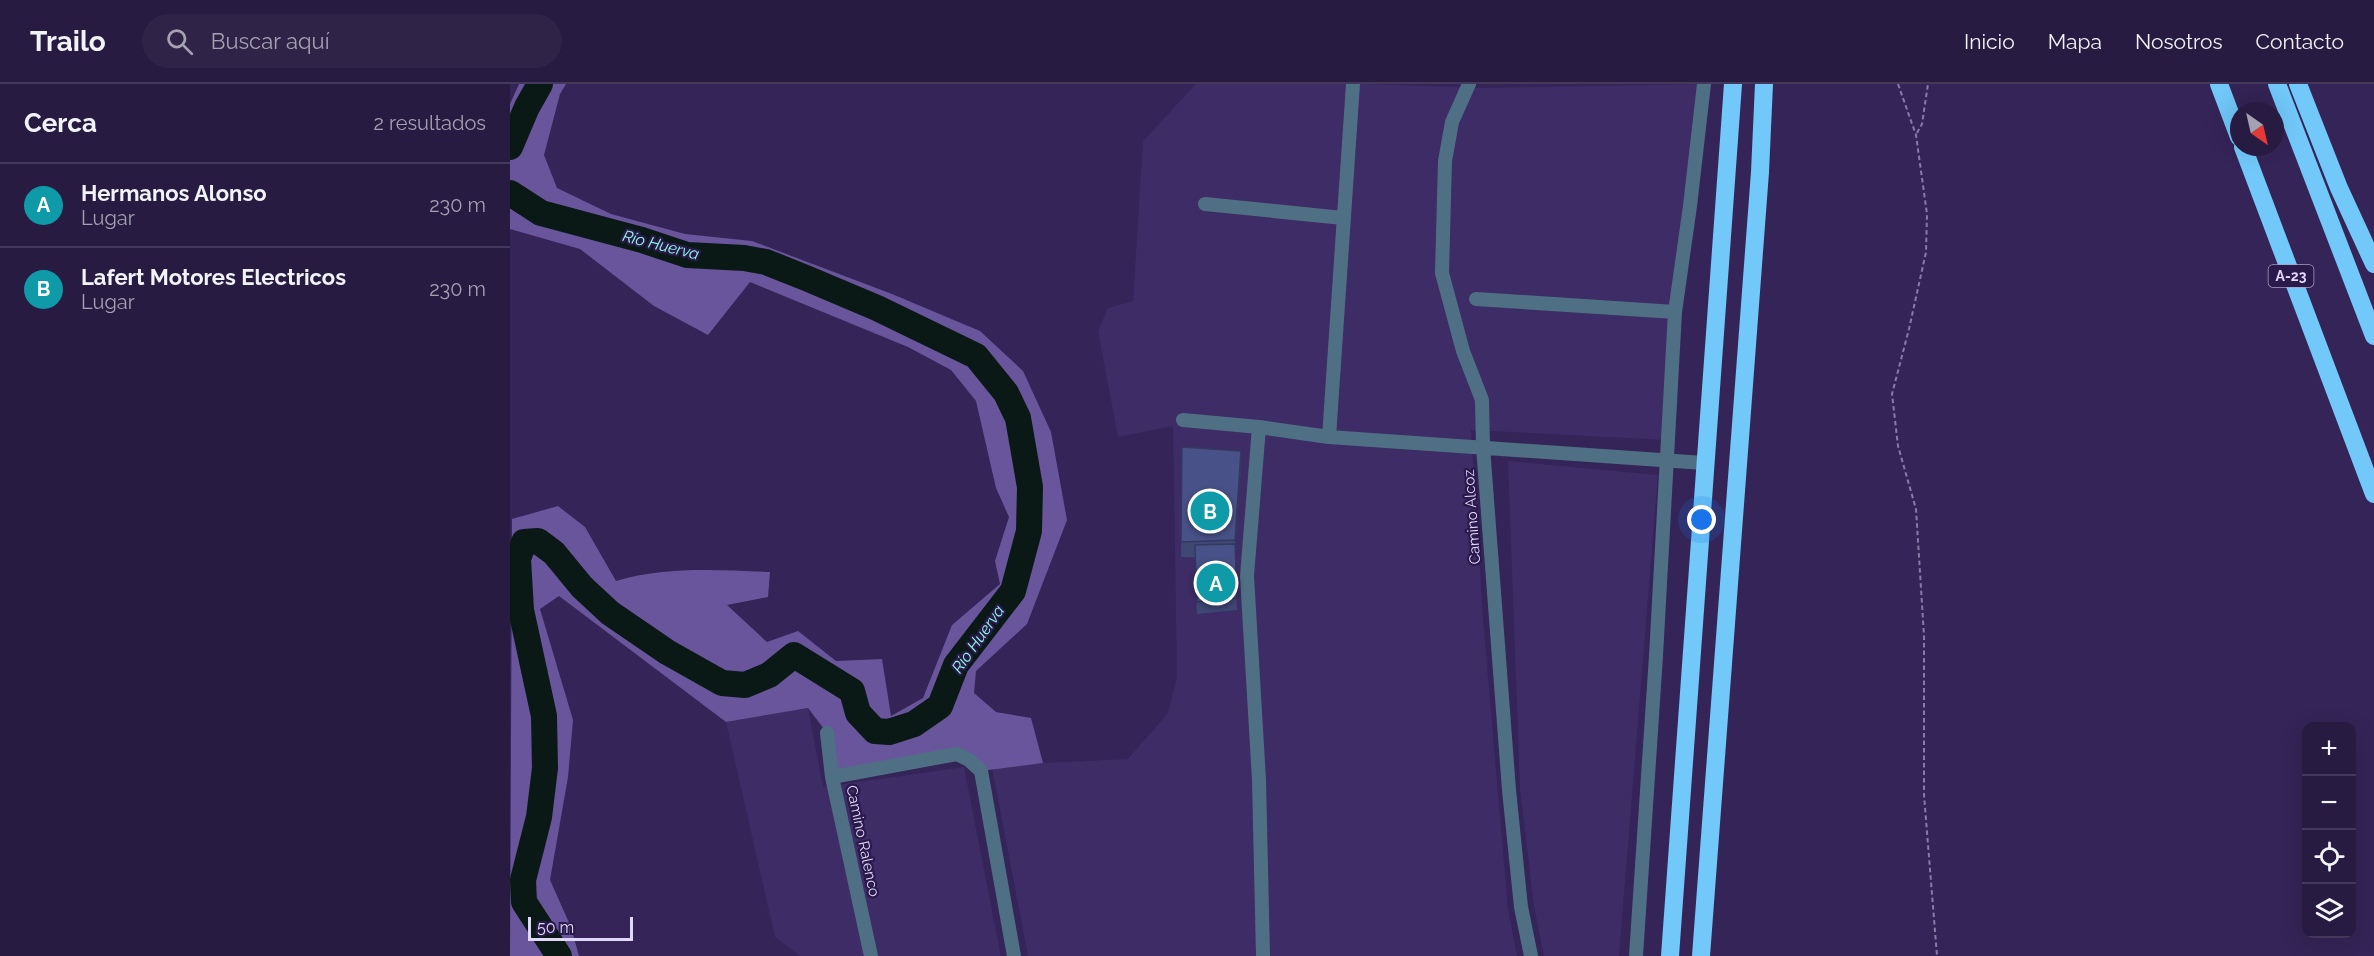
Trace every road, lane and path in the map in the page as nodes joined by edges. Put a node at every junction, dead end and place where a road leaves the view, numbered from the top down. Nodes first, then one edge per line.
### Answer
1 (1353, 84) edge
2 (1469, 84) edge
3 (1704, 84) edge
4 (1732, 84) edge
5 (1764, 84) edge
6 (1898, 84) edge
7 (1928, 84) edge
8 (2219, 84) edge
9 (2277, 84) edge
10 (2298, 84) edge
11 (2230, 113) edge
12 (1916, 135) junction
13 (2246, 156) edge
14 (1205, 204) dead end
15 (1342, 218) junction
16 (2374, 264) edge
17 (1476, 299) dead end
18 (1675, 312) junction
19 (2374, 336) edge
20 (1183, 420) dead end
21 (1259, 427) junction
22 (1329, 437) junction
23 (1483, 447) junction
24 (1668, 461) junction
25 (1704, 463) junction
26 (2374, 494) edge
27 (827, 733) dead end
28 (832, 777) junction
29 (872, 956) edge
30 (1014, 956) edge
31 (1263, 956) edge
32 (1531, 956) edge
33 (1636, 956) edge
34 (1670, 956) edge
35 (1701, 956) edge
36 (1936, 956) edge

1 - 15 street
2 - 23 street, Camino Alcoz
3 - 18 street
4 - 25 highway
5 - 35 highway
6 - 12 path
7 - 12 path
8 - 11 highway
9 - 19 highway
10 - 16 highway
12 - 36 path
13 - 26 highway, A-23
14 - 15 street
15 - 22 street
17 - 18 street
18 - 24 street
20 - 21 street
21 - 22 street
21 - 31 street
22 - 23 street
23 - 24 street
23 - 32 street, Camino Alcoz
24 - 25 street
24 - 33 street
25 - 34 highway
27 - 28 street, Camino Ralenco
28 - 29 street, Camino Ralenco
28 - 30 street

